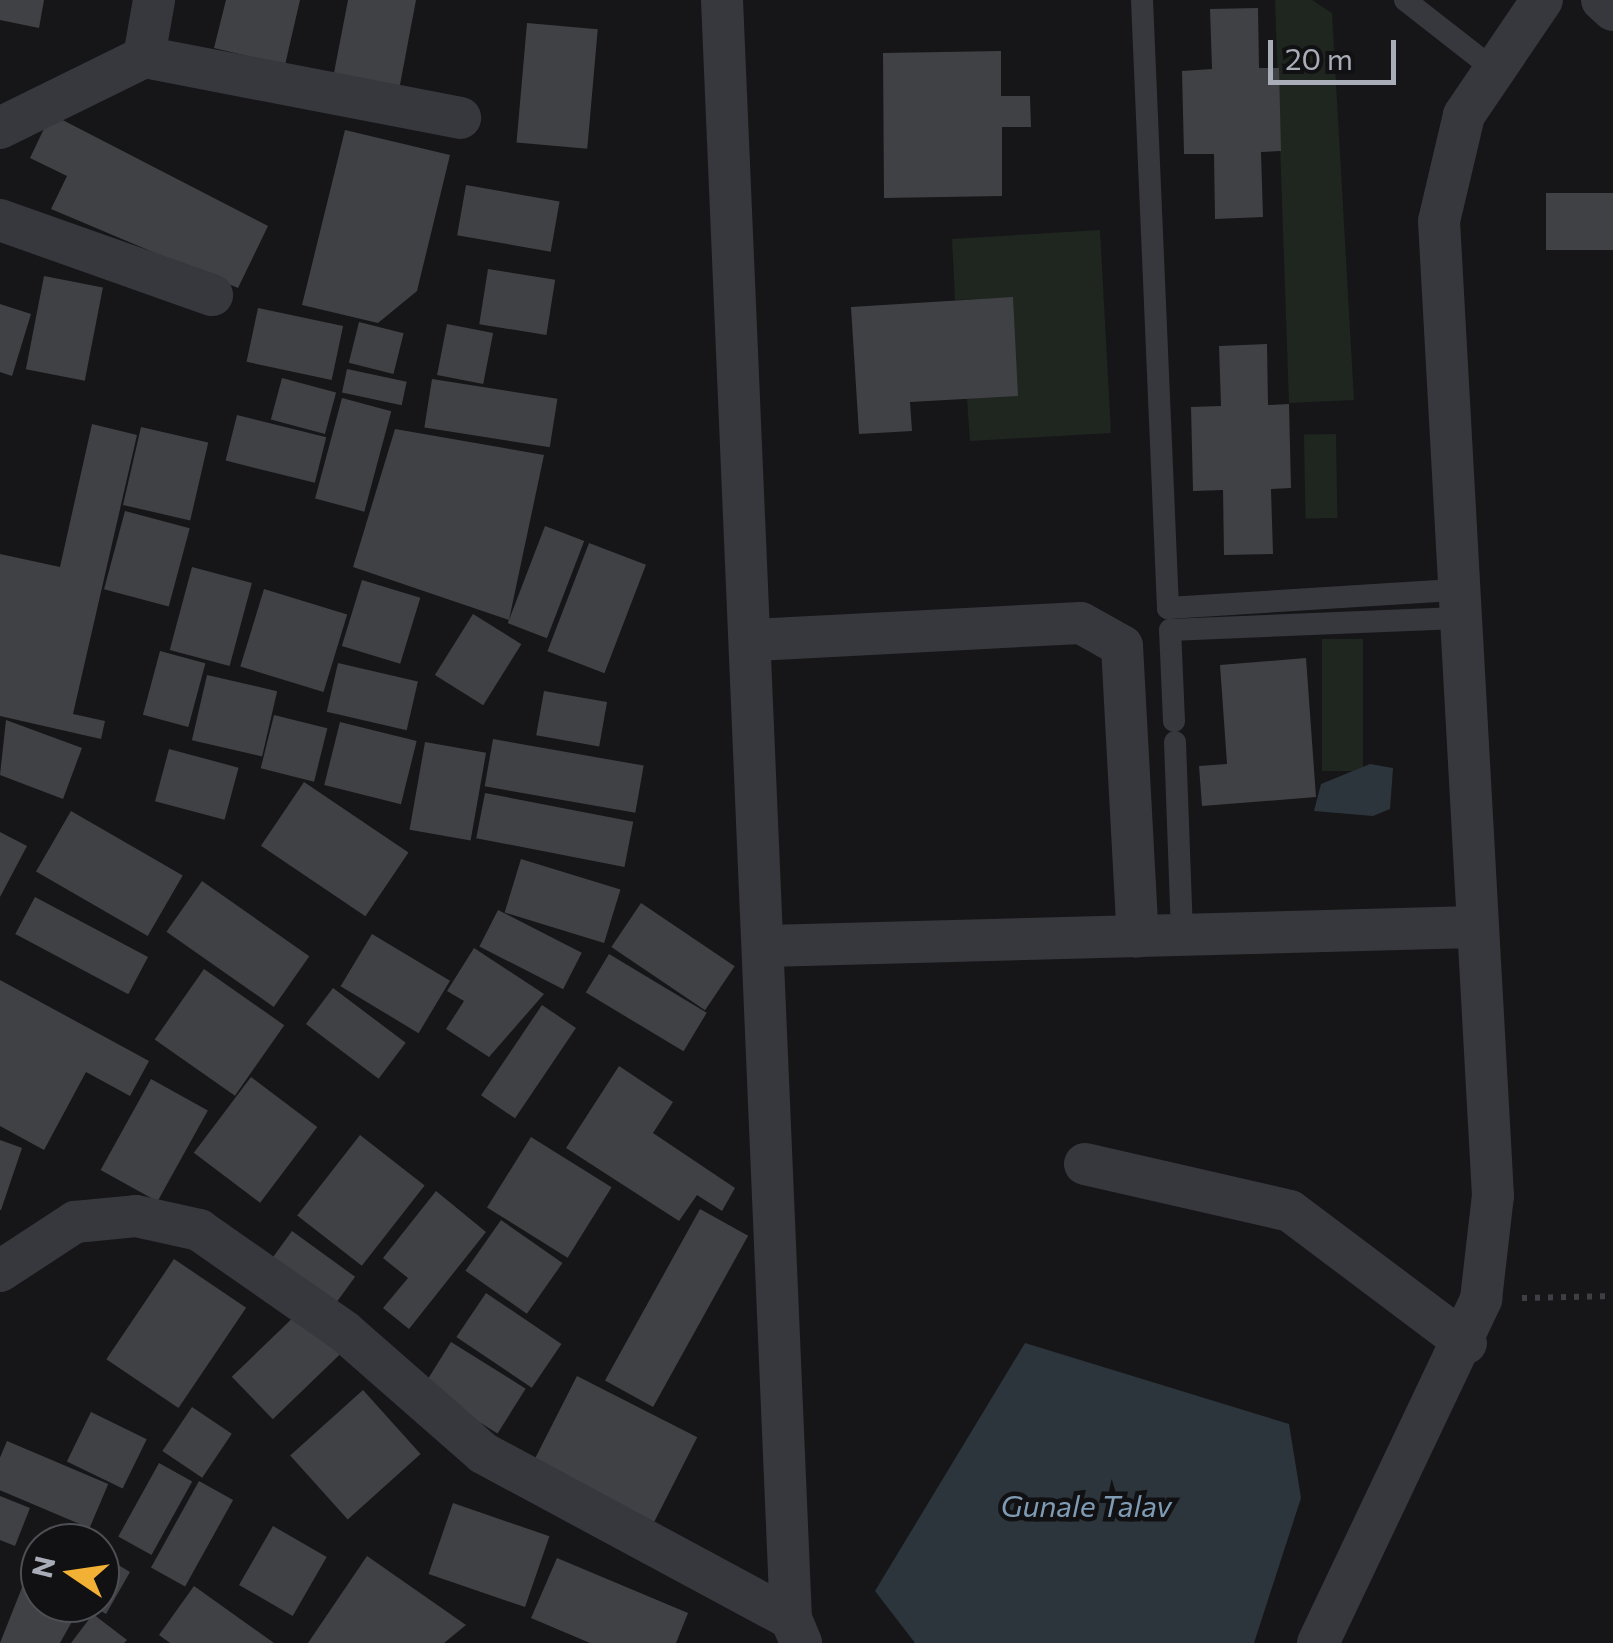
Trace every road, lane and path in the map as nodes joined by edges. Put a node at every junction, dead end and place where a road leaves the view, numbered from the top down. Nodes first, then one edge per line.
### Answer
1 (154, 0) edge
2 (722, 0) edge
3 (1142, 0) edge
4 (1405, 0) edge
5 (1542, 0) edge
6 (1602, 0) edge
7 (1613, 10) edge
8 (144, 57) junction
9 (1492, 68) junction
10 (460, 118) dead end
11 (4, 139) edge
12 (0, 220) edge
13 (212, 295) dead end
14 (1457, 604) junction
15 (755, 640) junction
16 (1474, 927) junction
17 (1182, 935) junction
18 (1138, 936) junction
19 (768, 946) junction
20 (1085, 1164) dead end
21 (0, 1271) edge
22 (1613, 1296) edge
23 (1481, 1299) junction
24 (1466, 1343) junction
25 (787, 1635) edge
26 (1318, 1643) edge

1 - 8 street
2 - 15 street
3 - 14 lane
4 - 9 lane
5 - 9 street
6 - 7 street
8 - 10 street
8 - 11 street
9 - 14 street
12 - 13 street
14 - 16 street
14 - 17 lane
15 - 18 street
15 - 19 street
16 - 17 street
16 - 23 street
17 - 18 street
18 - 19 street
19 - 25 street
20 - 24 street
21 - 25 street
22 - 23 path
23 - 24 street
24 - 26 street

